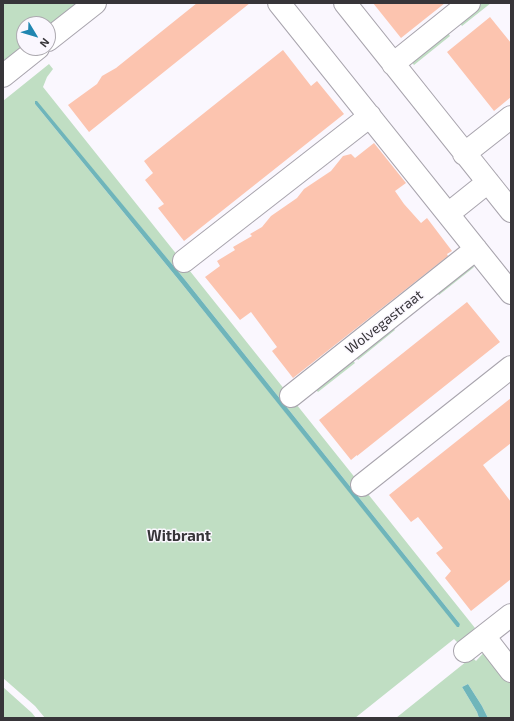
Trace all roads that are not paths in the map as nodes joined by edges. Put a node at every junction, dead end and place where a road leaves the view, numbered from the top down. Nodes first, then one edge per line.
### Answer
1 (95, 3) edge
2 (279, 3) edge
3 (345, 3) edge
4 (469, 3) edge
5 (56, 34) edge
6 (28, 56) edge
7 (393, 64) junction
8 (3, 76) edge
9 (370, 116) junction
10 (511, 117) edge
11 (464, 154) junction
12 (488, 182) junction
13 (511, 212) edge
14 (448, 214) junction
15 (476, 249) junction
16 (184, 261) dead end
17 (511, 293) edge
18 (511, 366) edge
19 (291, 396) dead end
20 (362, 485) dead end
21 (511, 615) edge
22 (484, 636) junction
23 (465, 651) dead end
24 (511, 671) edge

1 - 5 street
2 - 9 street
3 - 7 street
4 - 7 street
6 - 8 street
7 - 11 street
9 - 14 street
9 - 16 street
10 - 11 street
11 - 12 street
12 - 13 street
12 - 14 street
14 - 15 street
15 - 17 street
15 - 19 street, Wolvegastraat
18 - 20 street
21 - 22 street
22 - 23 street
22 - 24 street

